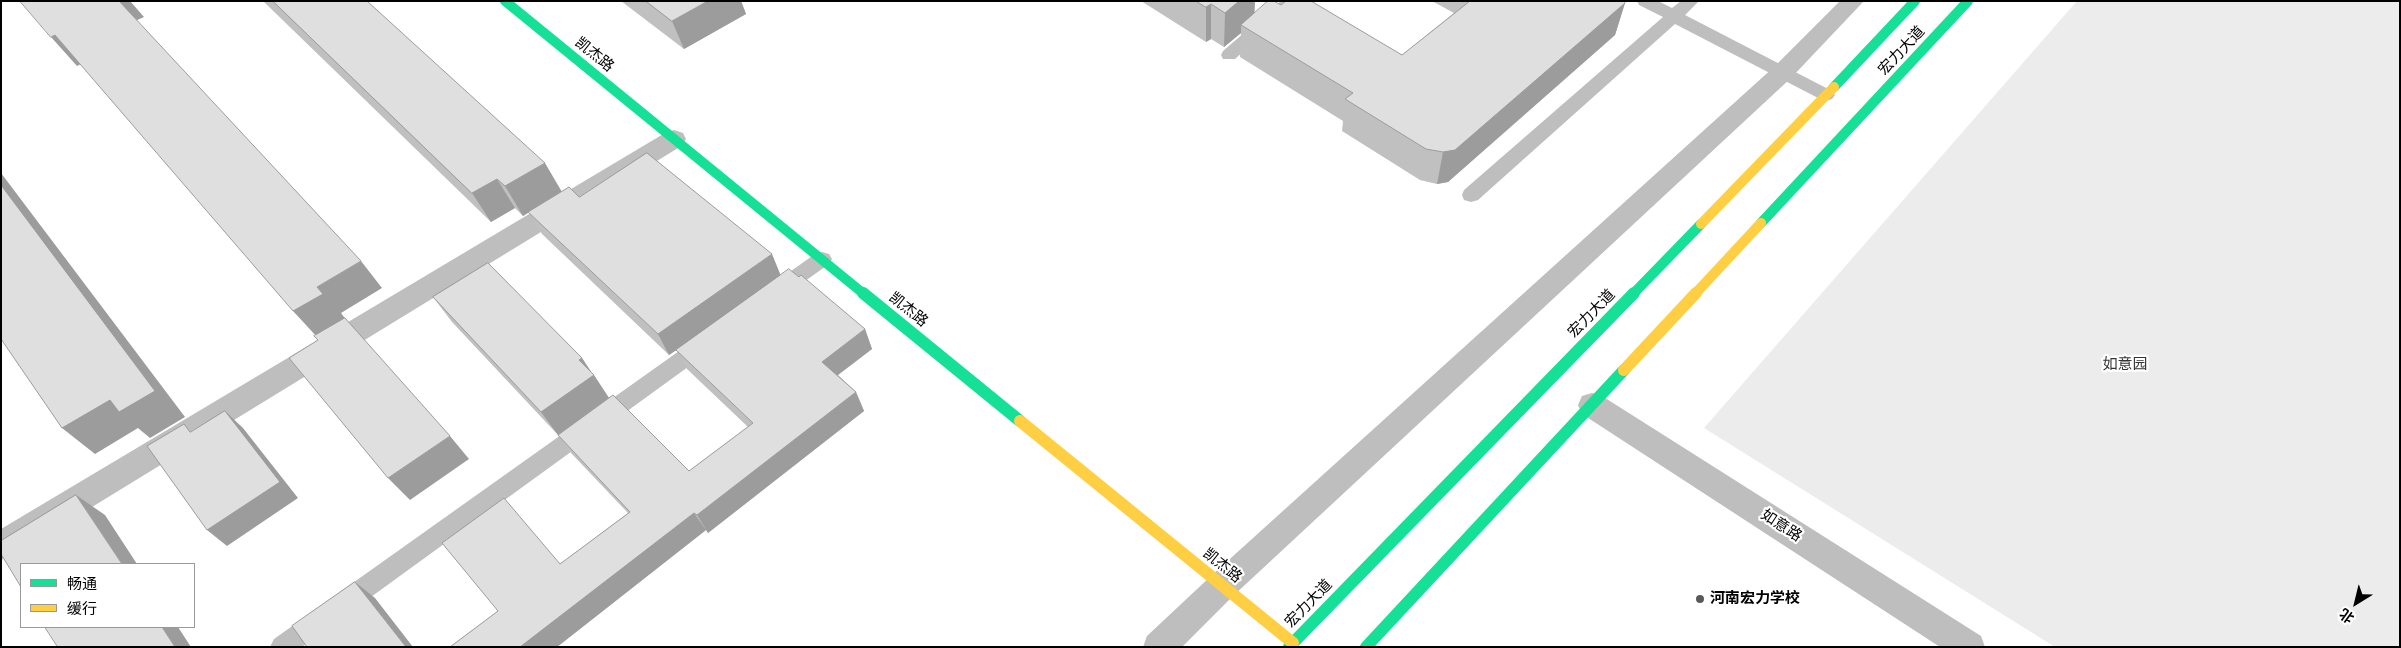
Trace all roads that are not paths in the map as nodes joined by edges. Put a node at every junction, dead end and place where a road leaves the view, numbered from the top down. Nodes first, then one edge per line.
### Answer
1 (505, 1) edge
2 (1645, 1) edge
3 (1691, 1) edge
4 (1853, 1) edge
5 (1916, 1) edge
6 (1968, 1) edge
7 (1286, 3) edge
8 (1674, 16) junction
9 (1229, 55) dead end
10 (1783, 72) junction
11 (1826, 94) junction
12 (674, 138) junction
13 (1471, 195) dead end
14 (822, 259) junction
15 (757, 306) edge
16 (717, 334) edge
17 (1592, 405) junction
18 (1, 546) edge
19 (1222, 586) junction
20 (1291, 645) edge
21 (282, 647) edge
22 (1159, 647) edge
23 (1366, 647) edge
24 (1969, 647) edge

1 - 12 main road, 凯杰路
2 - 8 lane
3 - 8 lane
4 - 10 street
5 - 11 main road, 宏力大道
6 - 17 main road, 宏力大道
7 - 9 lane
8 - 10 lane
8 - 13 lane
10 - 11 lane
10 - 19 street
11 - 20 main road, 宏力大道
12 - 14 main road, 凯杰路
12 - 18 street
14 - 15 lane
14 - 19 main road, 凯杰路
16 - 21 lane
17 - 23 main road, 宏力大道
17 - 24 street, 如意路
19 - 20 main road, 凯杰路
19 - 22 street

